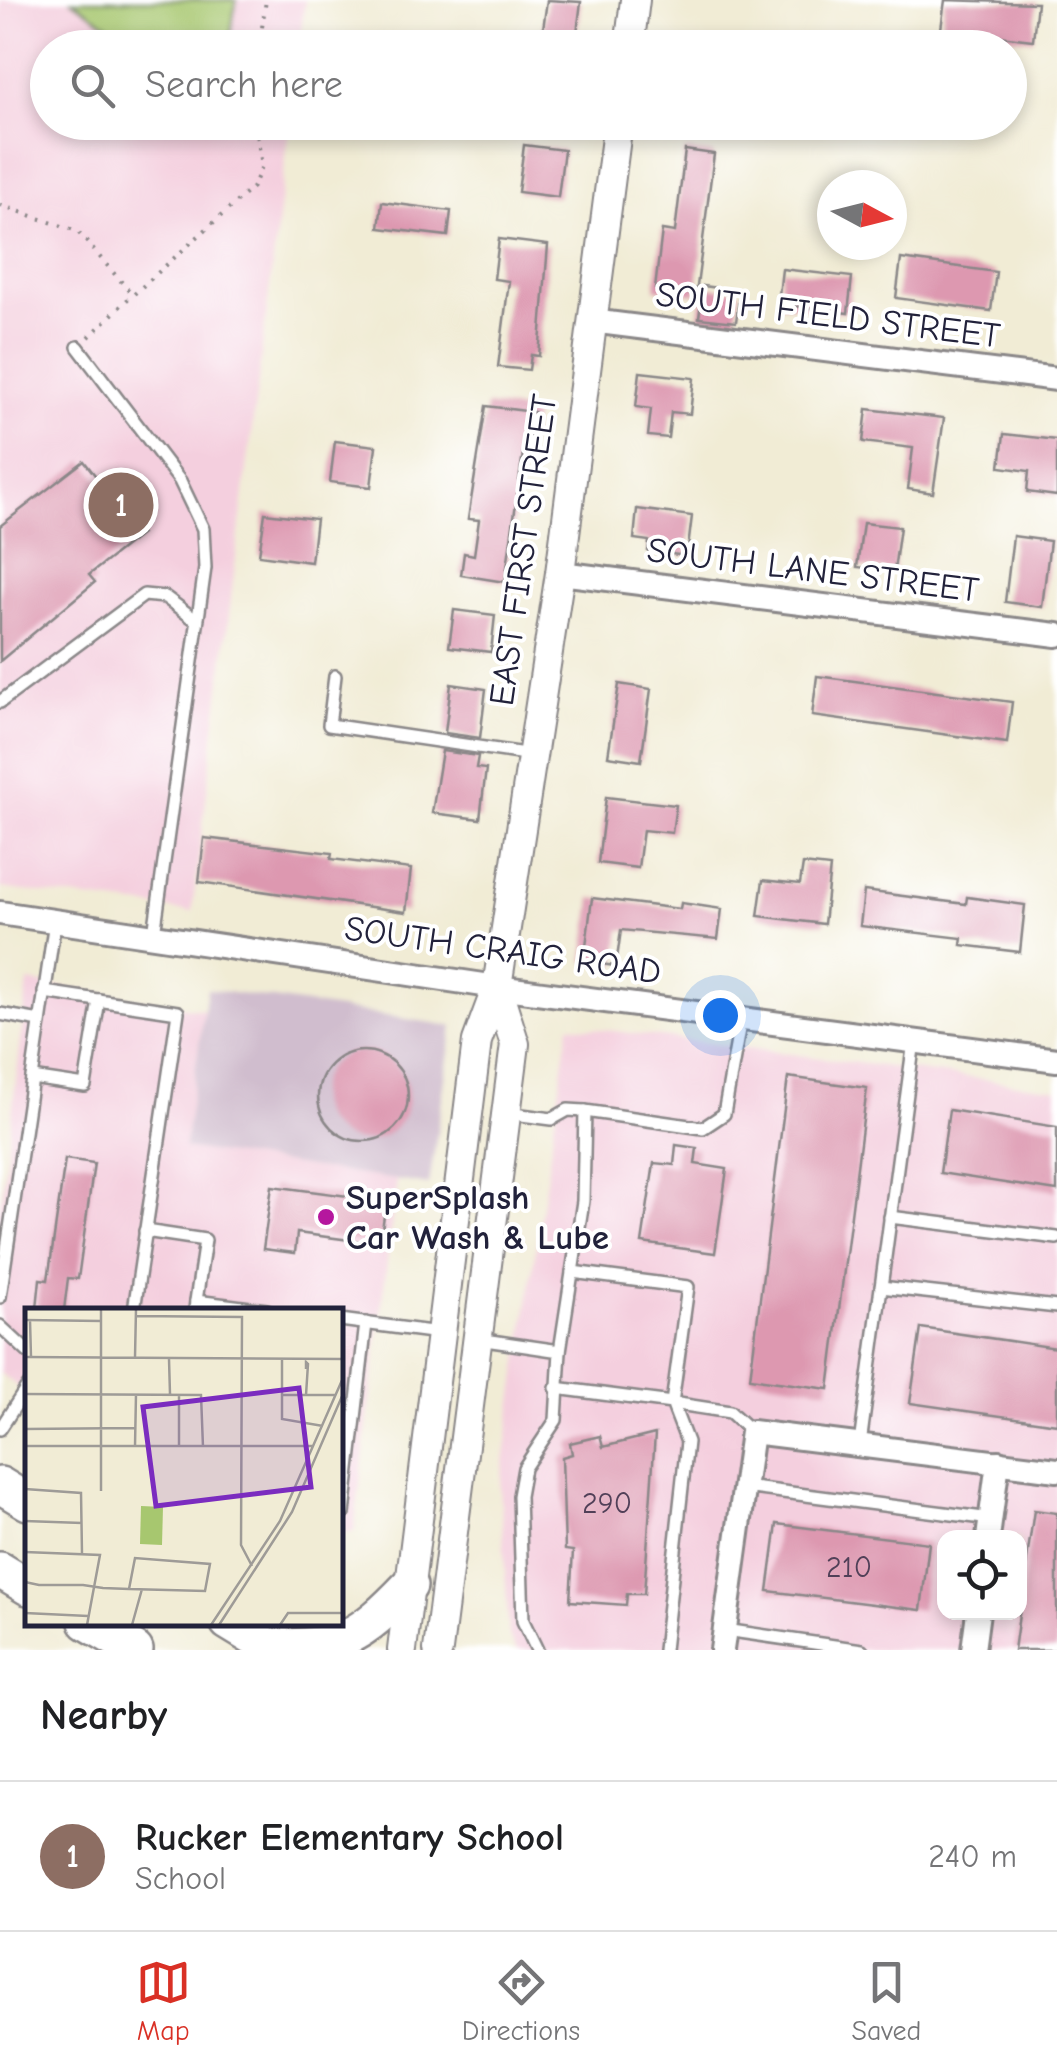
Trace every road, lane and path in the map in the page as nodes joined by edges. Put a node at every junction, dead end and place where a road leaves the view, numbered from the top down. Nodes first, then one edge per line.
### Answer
1 (266, 0) edge
2 (635, 0) edge
3 (262, 30) edge
4 (631, 30) edge
5 (258, 140) edge
6 (616, 140) edge
7 (0, 205) edge
8 (132, 295) junction
9 (591, 321) junction
10 (78, 348) joint
11 (1057, 379) edge
12 (560, 574) junction
13 (197, 622) junction
14 (1057, 635) edge
15 (335, 676) dead end
16 (0, 702) edge
17 (532, 754) junction
18 (0, 913) edge
19 (55, 922) junction
20 (154, 934) junction
21 (497, 987) junction
22 (44, 992) junction
23 (99, 1000) junction
24 (0, 1014) edge
25 (741, 1018) junction
26 (40, 1021) junction
27 (914, 1041) junction
28 (1057, 1060) edge
29 (32, 1078) junction
30 (585, 1112) junction
31 (506, 1113) junction
32 (890, 1217) junction
33 (145, 1231) junction
34 (1057, 1238) edge
35 (572, 1272) junction
36 (881, 1287) junction
37 (0, 1298) edge
38 (196, 1305) edge
39 (1057, 1307) edge
40 (134, 1308) edge
41 (239, 1308) edge
42 (342, 1320) edge
43 (366, 1323) junction
44 (0, 1326) edge
45 (438, 1333) junction
46 (478, 1339) junction
47 (25, 1349) edge
48 (560, 1351) junction
49 (556, 1388) junction
50 (25, 1391) edge
51 (672, 1403) junction
52 (0, 1429) edge
53 (346, 1432) edge
54 (752, 1432) junction
55 (860, 1444) junction
56 (998, 1462) junction
57 (1057, 1470) edge
58 (0, 1485) edge
59 (744, 1487) junction
60 (25, 1500) edge
61 (342, 1512) edge
62 (990, 1528) edge
63 (0, 1570) edge
64 (25, 1585) edge
65 (409, 1586) junction
66 (977, 1620) edge
67 (92, 1625) edge
68 (233, 1625) edge
69 (724, 1640) edge
70 (270, 1648) edge
71 (842, 1649) edge
72 (135, 1650) edge
73 (402, 1650) edge
74 (438, 1650) edge
75 (537, 1650) edge
76 (664, 1650) edge
77 (862, 1650) edge
78 (973, 1650) edge

1 - 3 path
2 - 4 street
5 - 8 path
6 - 9 street, EAST FIRST STREET
7 - 8 path
8 - 10 path
9 - 11 street, SOUTH FIELD STREET
9 - 12 street, EAST FIRST STREET
10 - 13 lane
12 - 14 street, SOUTH LANE STREET
12 - 17 street, EAST FIRST STREET
13 - 16 lane
13 - 20 lane
15 - 17 lane
17 - 21 street, EAST FIRST STREET
18 - 19 street, SOUTH CRAIG ROAD
19 - 20 street, SOUTH CRAIG ROAD
19 - 22 lane
20 - 21 street, SOUTH CRAIG ROAD
21 - 25 street, SOUTH CRAIG ROAD
21 - 31 street, EAST FIRST STREET
21 - 45 street, EAST FIRST STREET
22 - 23 lane
22 - 26 lane
23 - 29 lane
23 - 33 lane
24 - 26 lane
25 - 27 street, SOUTH CRAIG ROAD
25 - 30 lane
26 - 29 lane
27 - 28 street, SOUTH CRAIG ROAD
27 - 32 lane
29 - 37 lane
30 - 31 lane
30 - 35 lane
31 - 46 street, EAST FIRST STREET
32 - 34 lane
32 - 36 lane
33 - 38 lane
33 - 40 lane
35 - 48 lane
35 - 51 lane
36 - 39 lane
36 - 55 lane
38 - 41 lane
42 - 43 lane
43 - 45 lane
43 - 53 lane
44 - 47 lane
45 - 46 street
45 - 65 street, EAST FIRST STREET
46 - 48 lane
46 - 74 street, EAST FIRST STREET
48 - 49 lane
49 - 51 lane
49 - 75 lane
50 - 52 lane
51 - 54 lane
51 - 76 lane
53 - 61 lane
54 - 55 street
54 - 59 street
55 - 56 street
56 - 57 street
56 - 62 street
58 - 60 main road
59 - 62 lane
59 - 69 street
63 - 64 main road
65 - 70 main road
65 - 73 street, EAST FIRST STREET
66 - 78 street
67 - 72 main road
68 - 70 main road
69 - 71 lane
71 - 77 lane

